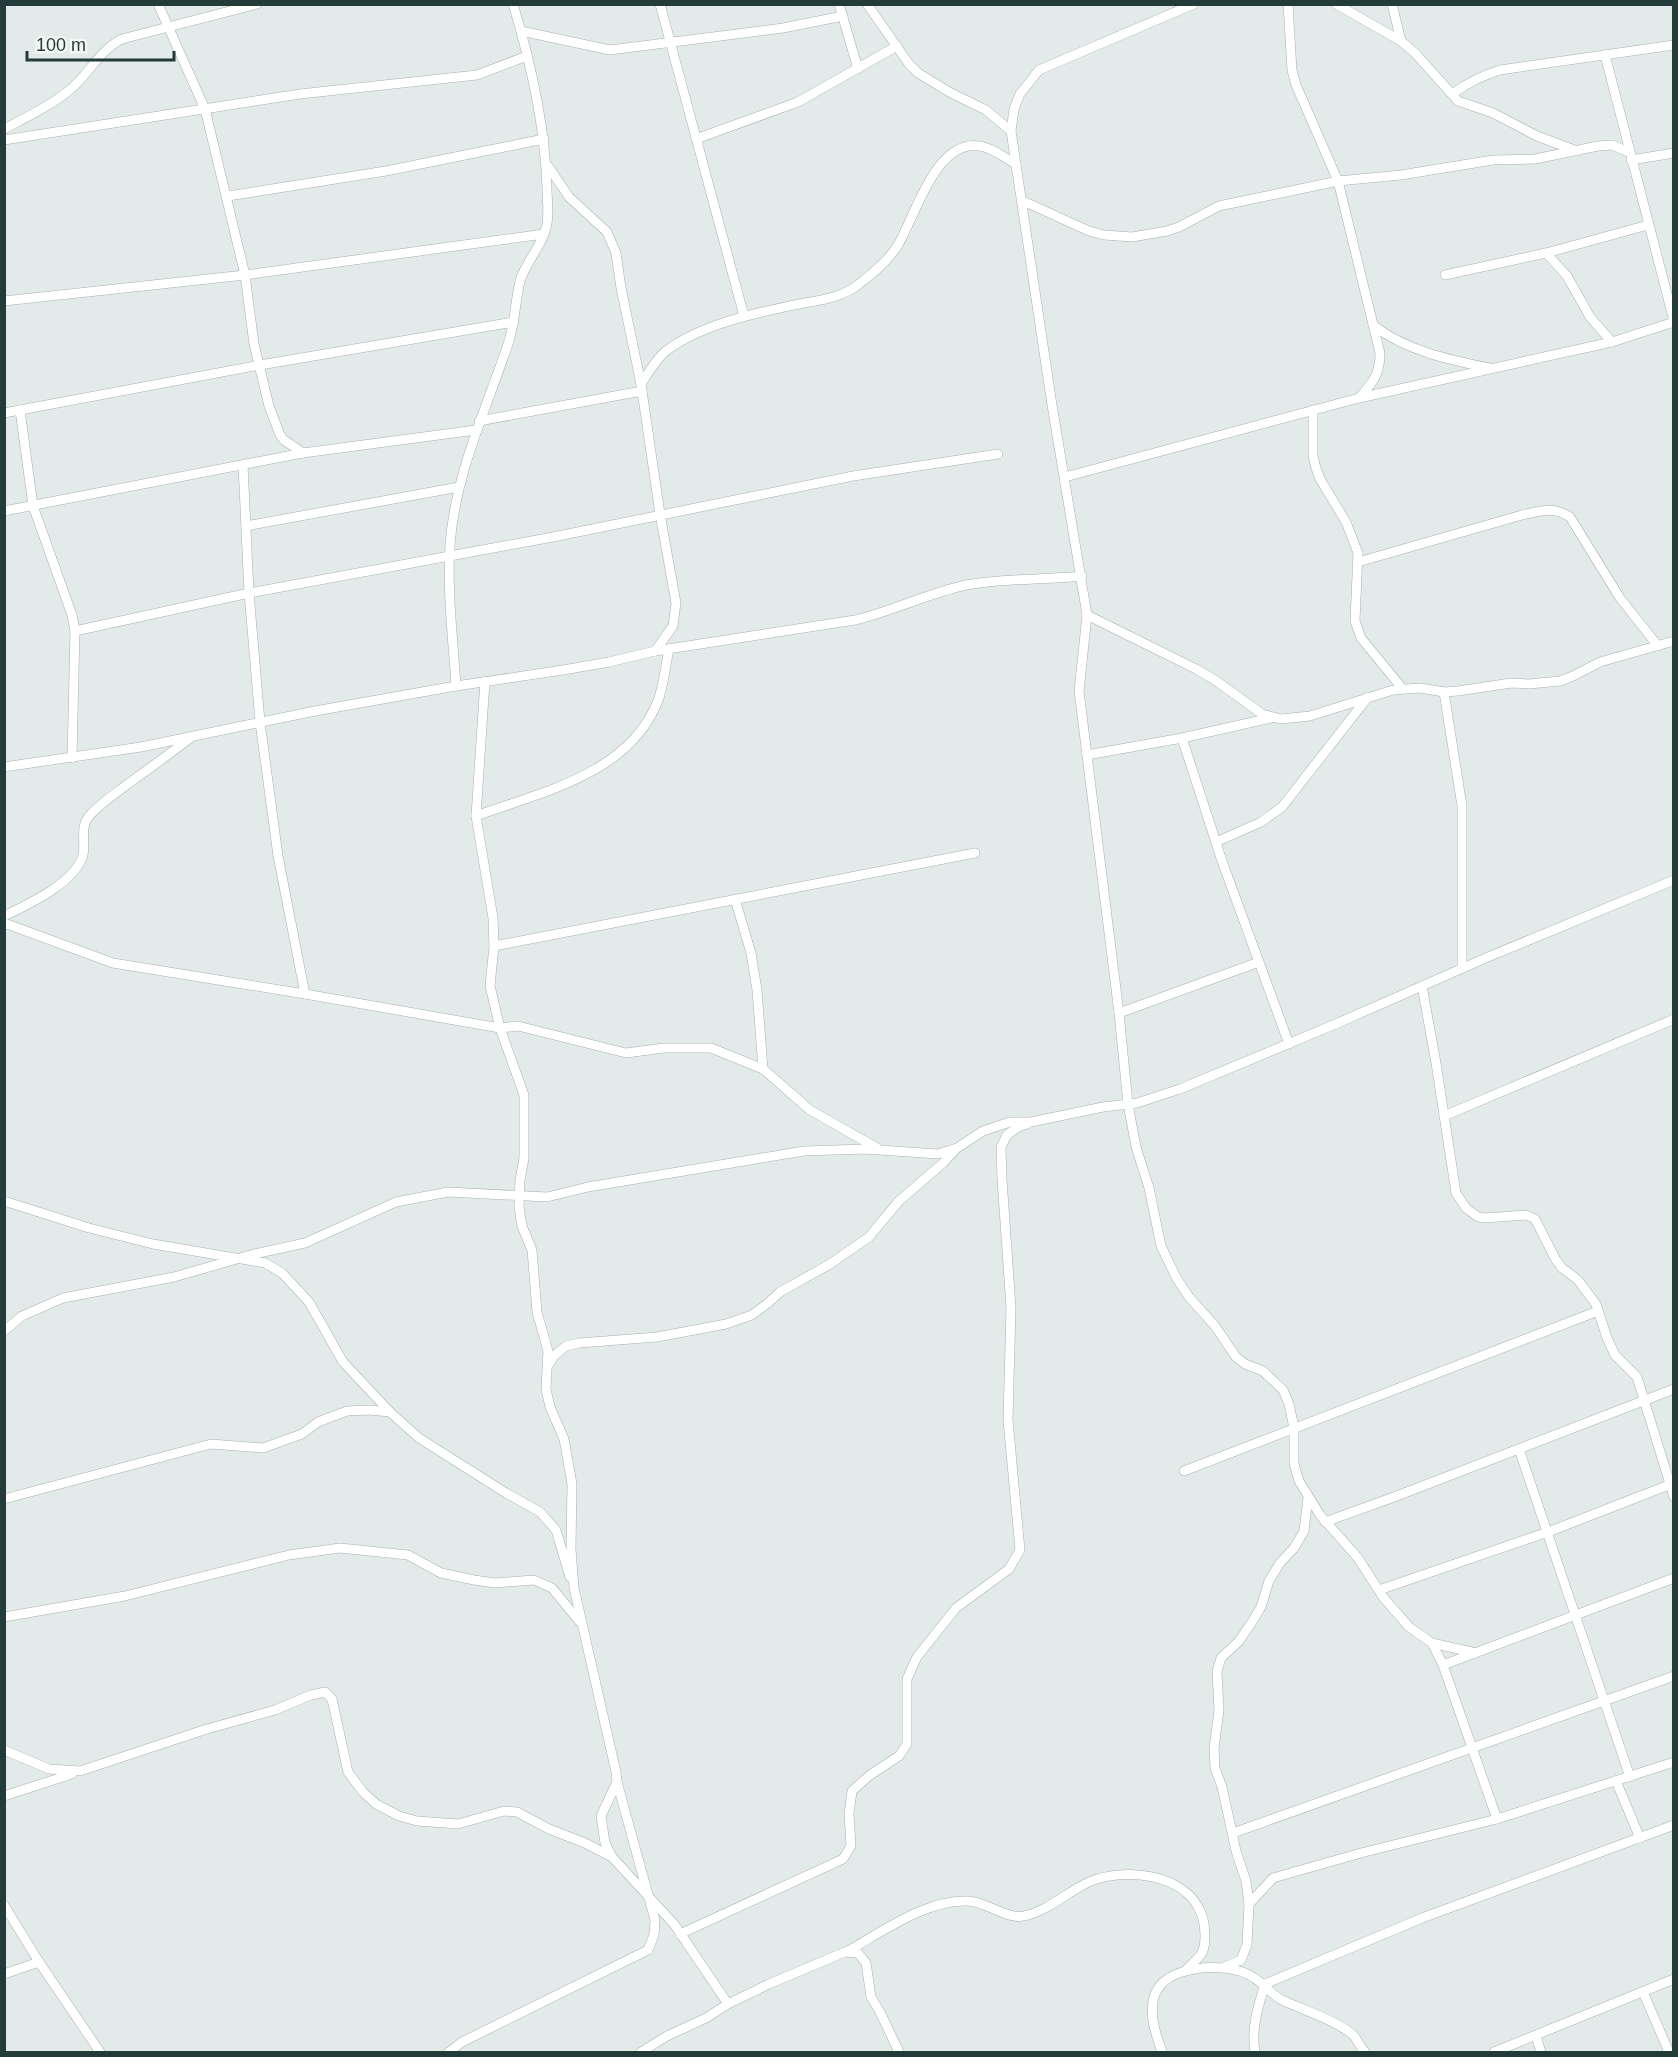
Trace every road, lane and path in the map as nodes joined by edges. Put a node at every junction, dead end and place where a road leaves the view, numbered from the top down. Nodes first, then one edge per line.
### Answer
1 (158, 4) edge
2 (257, 4) edge
3 (513, 4) edge
4 (660, 4) edge
5 (839, 4) edge
6 (867, 4) edge
7 (1288, 4) edge
8 (1336, 4) edge
9 (1392, 4) edge
10 (1194, 5) edge
11 (843, 16) junction
12 (168, 28) junction
13 (521, 31) junction
14 (1401, 41) junction
15 (670, 43) junction
16 (1674, 45) edge
17 (897, 46) junction
18 (1605, 55) junction
19 (527, 56) junction
20 (858, 69) junction
21 (1452, 94) junction
22 (205, 109) junction
23 (4, 129) edge
24 (1011, 131) junction
25 (543, 139) junction
26 (696, 139) junction
27 (4, 140) edge
28 (1577, 151) junction
29 (1674, 153) edge
30 (1630, 156) junction
31 (546, 163) junction
32 (1016, 164) junction
33 (1338, 181) junction
34 (228, 196) junction
35 (1023, 201) junction
36 (1648, 225) junction
37 (544, 234) junction
38 (1546, 254) junction
39 (245, 275) junction
40 (1445, 275) dead end
41 (4, 301) edge
42 (744, 316) junction
43 (514, 322) junction
44 (1674, 322) edge
45 (1373, 326) junction
46 (1612, 342) junction
47 (260, 365) junction
48 (1496, 369) junction
49 (642, 388) junction
50 (1359, 398) junction
51 (20, 410) junction
52 (1313, 410) junction
53 (4, 413) edge
54 (478, 426) junction
55 (303, 453) junction
56 (998, 454) dead end
57 (243, 465) junction
58 (1065, 477) junction
59 (459, 487) junction
60 (33, 506) junction
61 (4, 512) edge
62 (660, 514) junction
63 (246, 526) junction
64 (450, 556) junction
65 (1358, 562) junction
66 (1082, 576) junction
67 (249, 593) junction
68 (1087, 615) junction
69 (75, 631) junction
70 (1674, 641) edge
71 (1658, 646) junction
72 (669, 649) junction
73 (655, 651) junction
74 (485, 681) junction
75 (456, 686) junction
76 (1402, 688) junction
77 (1444, 692) junction
78 (1368, 697) junction
79 (1271, 718) junction
80 (260, 722) junction
81 (194, 736) junction
82 (1182, 738) junction
83 (1087, 755) junction
84 (72, 758) junction
85 (4, 767) edge
86 (476, 816) junction
87 (1216, 842) junction
88 (975, 853) dead end
89 (1674, 880) edge
90 (735, 899) junction
91 (4, 916) edge
92 (4, 923) edge
93 (494, 946) junction
94 (1259, 962) junction
95 (1462, 968) junction
96 (1422, 986) junction
97 (305, 994) junction
98 (1119, 1013) junction
99 (1674, 1019) edge
100 (500, 1028) junction
101 (1289, 1044) junction
102 (763, 1068) junction
103 (1128, 1104) junction
104 (1444, 1116) junction
105 (1031, 1122) junction
106 (957, 1148) junction
107 (882, 1150) junction
108 (519, 1196) junction
109 (4, 1201) edge
110 (239, 1259) junction
111 (1598, 1311) junction
112 (4, 1331) edge
113 (546, 1368) junction
114 (1674, 1389) edge
115 (1643, 1401) junction
116 (390, 1412) junction
117 (1294, 1428) junction
118 (1519, 1449) junction
119 (1184, 1471) dead end
120 (1672, 1484) edge
121 (1674, 1497) edge
122 (1308, 1498) junction
123 (4, 1499) edge
124 (1325, 1522) junction
125 (1548, 1532) junction
126 (1674, 1578) edge
127 (574, 1588) junction
128 (1379, 1590) junction
129 (1575, 1615) junction
130 (4, 1617) edge
131 (580, 1622) junction
132 (1432, 1643) junction
133 (1476, 1653) junction
134 (1443, 1665) junction
135 (1674, 1676) edge
136 (1604, 1701) junction
137 (1472, 1749) junction
138 (4, 1750) edge
139 (1674, 1762) edge
140 (80, 1771) junction
141 (1630, 1777) junction
142 (1616, 1781) junction
143 (617, 1782) junction
144 (4, 1796) edge
145 (1497, 1819) junction
146 (1674, 1825) edge
147 (1233, 1833) junction
148 (1640, 1838) junction
149 (612, 1857) junction
150 (651, 1899) junction
151 (1249, 1904) junction
152 (4, 1905) edge
153 (680, 1934) junction
154 (848, 1952) junction
155 (39, 1962) junction
156 (1224, 1967) junction
157 (1186, 1970) junction
158 (4, 1974) edge
159 (1674, 1979) edge
160 (1265, 1984) junction
161 (1643, 1992) junction
162 (728, 2004) junction
163 (1536, 2036) junction
164 (100, 2052) edge
165 (449, 2052) edge
166 (641, 2052) edge
167 (899, 2052) edge
168 (1162, 2052) edge
169 (1255, 2052) edge
170 (1365, 2052) edge
171 (1494, 2052) edge
172 (1541, 2052) edge
173 (1670, 2052) edge

1 - 12 street
2 - 12 street
3 - 13 street
4 - 15 street
5 - 11 street
6 - 17 street
7 - 33 street
8 - 14 street
9 - 14 street
10 - 24 street
11 - 15 street
11 - 20 street
12 - 22 street
12 - 23 street
13 - 15 street
13 - 19 street
14 - 21 street
15 - 26 street
16 - 18 street
17 - 20 street
17 - 24 street
18 - 21 street
18 - 30 street
19 - 22 street
19 - 25 street
20 - 26 street
21 - 28 street
22 - 27 street
22 - 34 street
24 - 32 street
25 - 31 street
25 - 34 street
26 - 42 street
28 - 30 street
28 - 33 street
29 - 30 street
30 - 36 street
31 - 37 street
31 - 49 street
32 - 35 street
32 - 42 street
33 - 35 street
33 - 45 street
34 - 39 street
35 - 58 street
36 - 38 street
36 - 44 street
37 - 39 street
37 - 43 street
38 - 40 street
38 - 46 street
39 - 41 street
39 - 47 street
42 - 49 street
43 - 47 street
43 - 54 street
44 - 46 street
45 - 48 street
45 - 50 street
46 - 48 street
47 - 51 street
47 - 55 street
48 - 50 street
49 - 54 street
49 - 62 street
50 - 52 street
51 - 53 street
51 - 60 street
52 - 58 street
52 - 65 street
54 - 55 street
54 - 59 street
55 - 57 street
56 - 62 street
57 - 60 street
57 - 63 street
58 - 66 street
59 - 63 street
59 - 64 street
60 - 61 street
60 - 69 street
62 - 64 street
62 - 73 street
63 - 67 street
64 - 67 street
64 - 75 street
65 - 71 street
65 - 76 street
66 - 68 street
66 - 72 street
67 - 69 street
67 - 80 street
68 - 79 street
68 - 83 street
69 - 84 street
70 - 71 street
71 - 77 street
72 - 73 street
72 - 86 street
73 - 74 street
74 - 75 street
74 - 86 street
75 - 80 street
76 - 77 street
76 - 78 street
77 - 95 street
78 - 79 street
78 - 87 street
79 - 82 street
80 - 81 street
80 - 97 street
81 - 84 street
81 - 91 street
82 - 83 street
82 - 87 street
83 - 98 street
84 - 85 street
86 - 93 street
87 - 94 street
88 - 90 street
89 - 95 street
90 - 93 street
90 - 102 street
92 - 97 street
93 - 100 street
94 - 98 street
94 - 101 street
95 - 96 street
96 - 101 street
96 - 104 street
97 - 100 street
98 - 103 street
99 - 104 street
100 - 102 street
100 - 108 street
101 - 103 street
102 - 107 street
103 - 105 street
103 - 117 street
104 - 111 street
105 - 106 street
105 - 153 street
106 - 107 street
106 - 113 street
107 - 108 street
108 - 110 street
108 - 113 street
109 - 110 street
110 - 112 street
110 - 116 street
111 - 115 street
111 - 117 street
113 - 127 street
114 - 115 street
115 - 118 street
115 - 120 street
116 - 123 street
116 - 127 street
117 - 119 street
117 - 122 street
118 - 124 street
118 - 125 street
120 - 121 street
120 - 125 street
122 - 124 street
122 - 147 street
124 - 128 street
125 - 128 street
125 - 129 street
126 - 129 street
127 - 131 street
128 - 132 street
129 - 133 street
129 - 136 street
130 - 131 street
131 - 143 street
132 - 133 street
132 - 134 street
133 - 134 street
134 - 137 street
135 - 136 street
136 - 137 street
136 - 141 street
137 - 145 street
137 - 147 street
138 - 140 street
139 - 141 street
140 - 144 street
140 - 149 street
141 - 142 street
142 - 145 street
142 - 148 street
143 - 149 street
143 - 150 street
145 - 151 street
146 - 148 street
147 - 151 street
148 - 160 street
149 - 150 street
150 - 153 street
150 - 165 street
151 - 156 street
152 - 155 street
153 - 162 street
154 - 157 street
154 - 162 street
154 - 167 street
155 - 158 street
155 - 164 street
156 - 157 street
156 - 160 street
157 - 168 street
159 - 161 street
160 - 169 street
160 - 170 street
161 - 163 street
161 - 173 street
162 - 166 street
163 - 171 street
163 - 172 street

